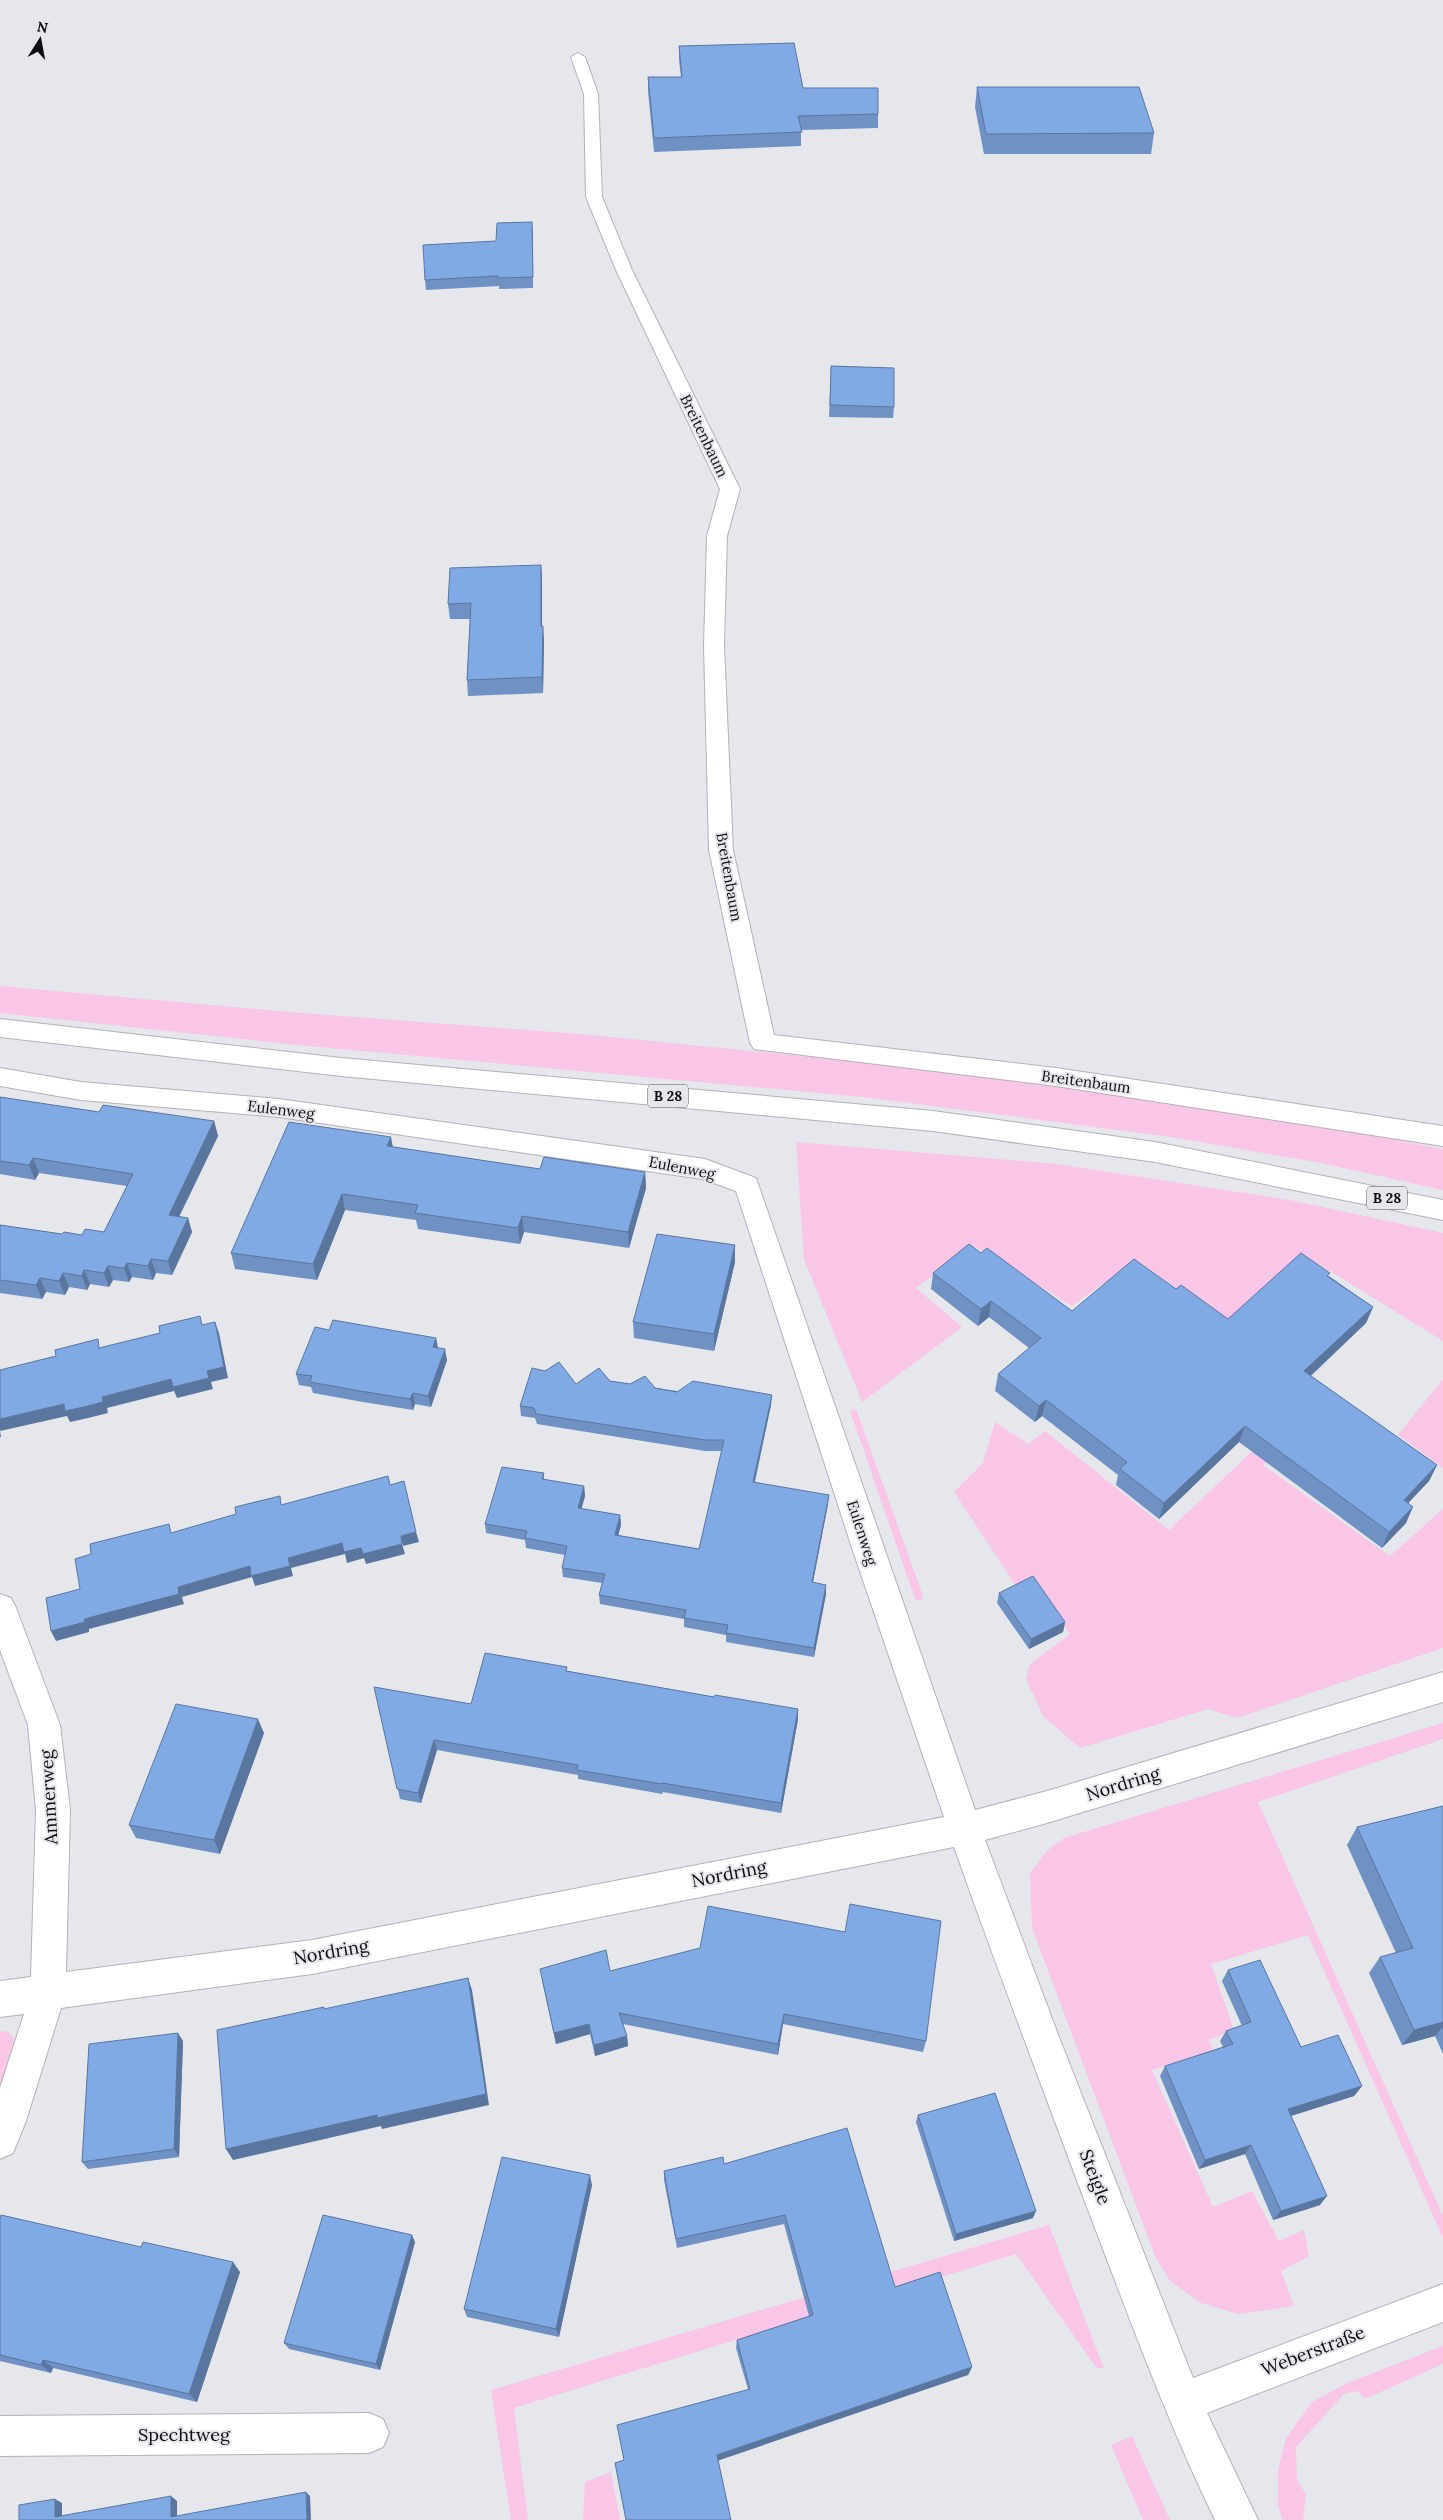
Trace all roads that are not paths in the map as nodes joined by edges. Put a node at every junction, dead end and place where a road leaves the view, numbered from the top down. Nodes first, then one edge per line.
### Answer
1 (578, 57) dead end
2 (0, 1028) edge
3 (0, 1077) edge
4 (1443, 1136) edge
5 (1443, 1210) edge
6 (0, 1608) edge
7 (1443, 1687) edge
8 (966, 1829) junction
9 (48, 1994) junction
10 (0, 1999) edge
11 (0, 2140) edge
12 (1443, 2303) edge
13 (1183, 2402) junction
14 (369, 2433) dead end
15 (0, 2436) edge
16 (1236, 2520) edge

1 - 4 street, Breitenbaum
2 - 5 street, B 28
3 - 8 street, Eulenweg
6 - 9 street, Ammerweg
7 - 8 street, Nordring
8 - 9 street, Nordring
8 - 13 street, Steigle
9 - 10 street, Nordring
9 - 11 street
12 - 13 street, Weberstraße
13 - 16 street, Steigle
14 - 15 street, Spechtweg

